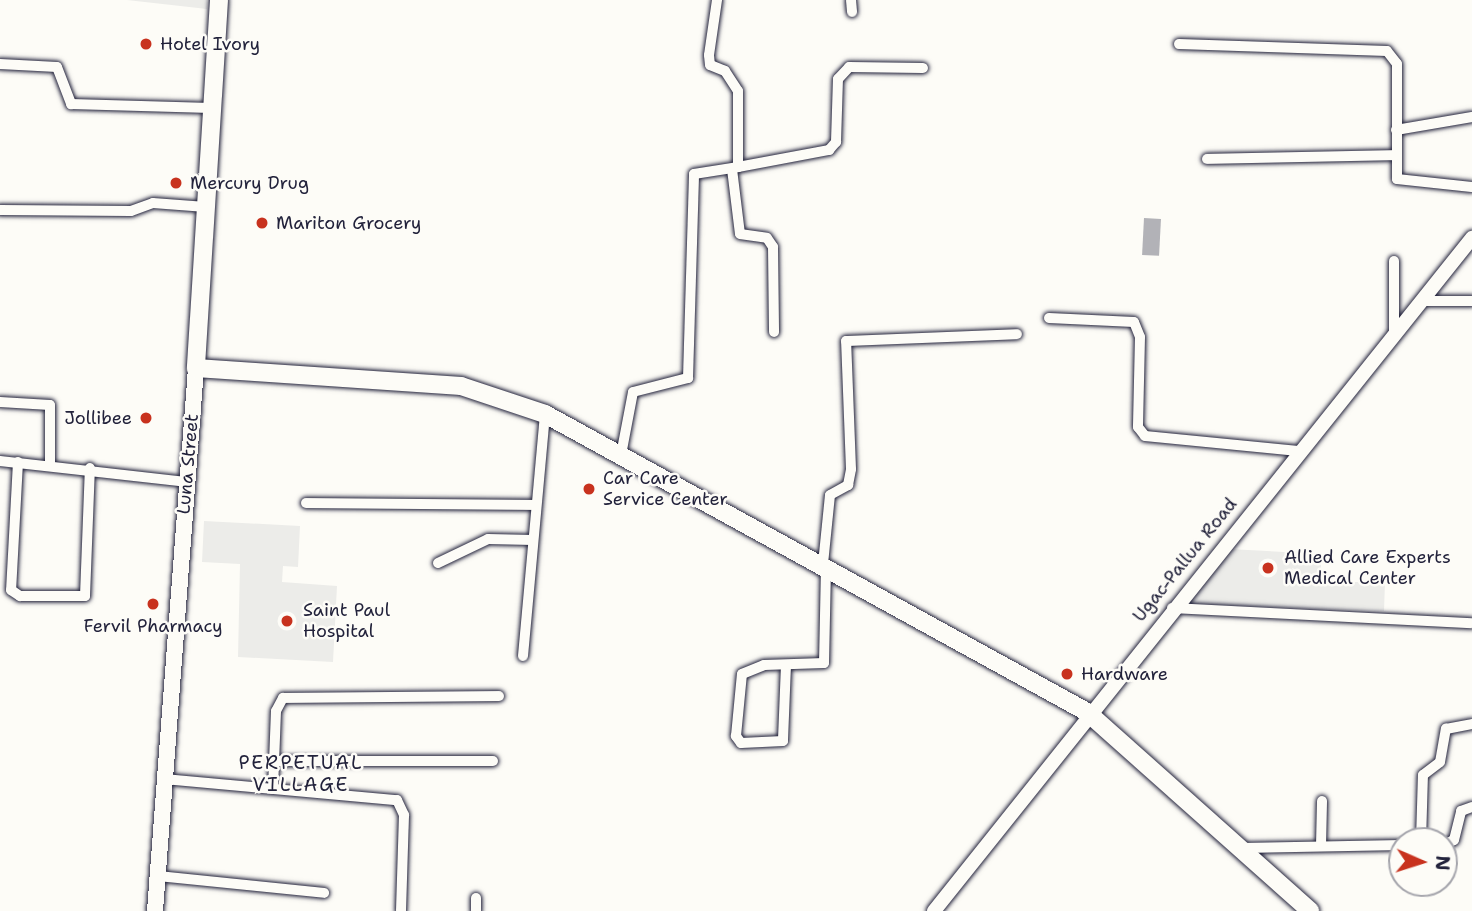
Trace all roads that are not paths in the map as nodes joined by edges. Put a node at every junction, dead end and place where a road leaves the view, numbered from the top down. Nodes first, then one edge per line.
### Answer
1 (717, 0) edge
2 (851, 0) edge
3 (218, 9) edge
4 (852, 12) dead end
5 (1179, 44) dead end
6 (0, 64) edge
7 (923, 68) dead end
8 (211, 108) junction
9 (1472, 117) edge
10 (1396, 130) junction
11 (1396, 155) junction
12 (1207, 159) dead end
13 (735, 168) junction
14 (1472, 187) edge
15 (206, 207) junction
16 (0, 210) edge
17 (1472, 238) edge
18 (1394, 261) dead end
19 (1420, 301) junction
20 (1472, 301) edge
21 (1049, 318) dead end
22 (774, 332) dead end
23 (1017, 334) dead end
24 (1394, 335) junction
25 (196, 368) junction
26 (0, 402) edge
27 (545, 414) junction
28 (1298, 451) junction
29 (621, 455) junction
30 (0, 461) edge
31 (18, 462) junction
32 (50, 464) junction
33 (90, 468) junction
34 (186, 482) junction
35 (306, 503) dead end
36 (536, 505) junction
37 (533, 540) junction
38 (438, 563) dead end
39 (824, 565) junction
40 (1170, 608) junction
41 (1472, 623) edge
42 (523, 656) dead end
43 (786, 665) junction
44 (499, 696) dead end
45 (1087, 712) junction
46 (1472, 724) edge
47 (274, 761) junction
48 (494, 761) dead end
49 (164, 779) junction
50 (274, 789) junction
51 (1322, 801) dead end
52 (1472, 807) edge
53 (1421, 827) edge
54 (1457, 827) edge
55 (1388, 845) edge
56 (1321, 846) junction
57 (1241, 848) junction
58 (158, 876) junction
59 (324, 893) dead end
60 (476, 898) dead end
61 (155, 911) edge
62 (401, 911) edge
63 (476, 911) edge
64 (934, 911) edge
65 (1310, 911) edge

1 - 13 street
2 - 4 street
3 - 8 highway, Luna Street
5 - 10 street
6 - 8 street
7 - 13 street
8 - 15 highway, Luna Street
9 - 10 street
10 - 11 street
11 - 12 street
11 - 14 street
13 - 22 street
13 - 29 street
15 - 16 street
15 - 25 highway, Luna Street
17 - 19 street, Ugac-Pallua Road
18 - 24 street
19 - 20 street
19 - 24 street, Ugac-Pallua Road
21 - 28 street
23 - 39 street
24 - 28 street, Ugac-Pallua Road
25 - 27 highway
25 - 34 main road, Luna Street
26 - 32 street
27 - 29 highway
27 - 36 street
28 - 40 street, Ugac-Pallua Road
29 - 39 highway
30 - 31 street
31 - 32 street
31 - 33 street
32 - 33 street
33 - 34 street
34 - 49 main road, Luna Street
35 - 36 street
36 - 37 street
37 - 38 street
37 - 42 street
39 - 43 street
39 - 45 highway
40 - 41 street
40 - 45 street, Ugac-Pallua Road
43 - 43 street
44 - 47 street
45 - 57 highway
45 - 64 street, Ugac-Pallua Road
46 - 53 street
47 - 48 street
47 - 50 street
49 - 50 street
49 - 58 main road, Luna Street
50 - 62 street
51 - 56 street
52 - 54 street
55 - 56 street
56 - 57 street
57 - 65 highway
58 - 59 street
58 - 61 main road, Luna Street
60 - 63 street

